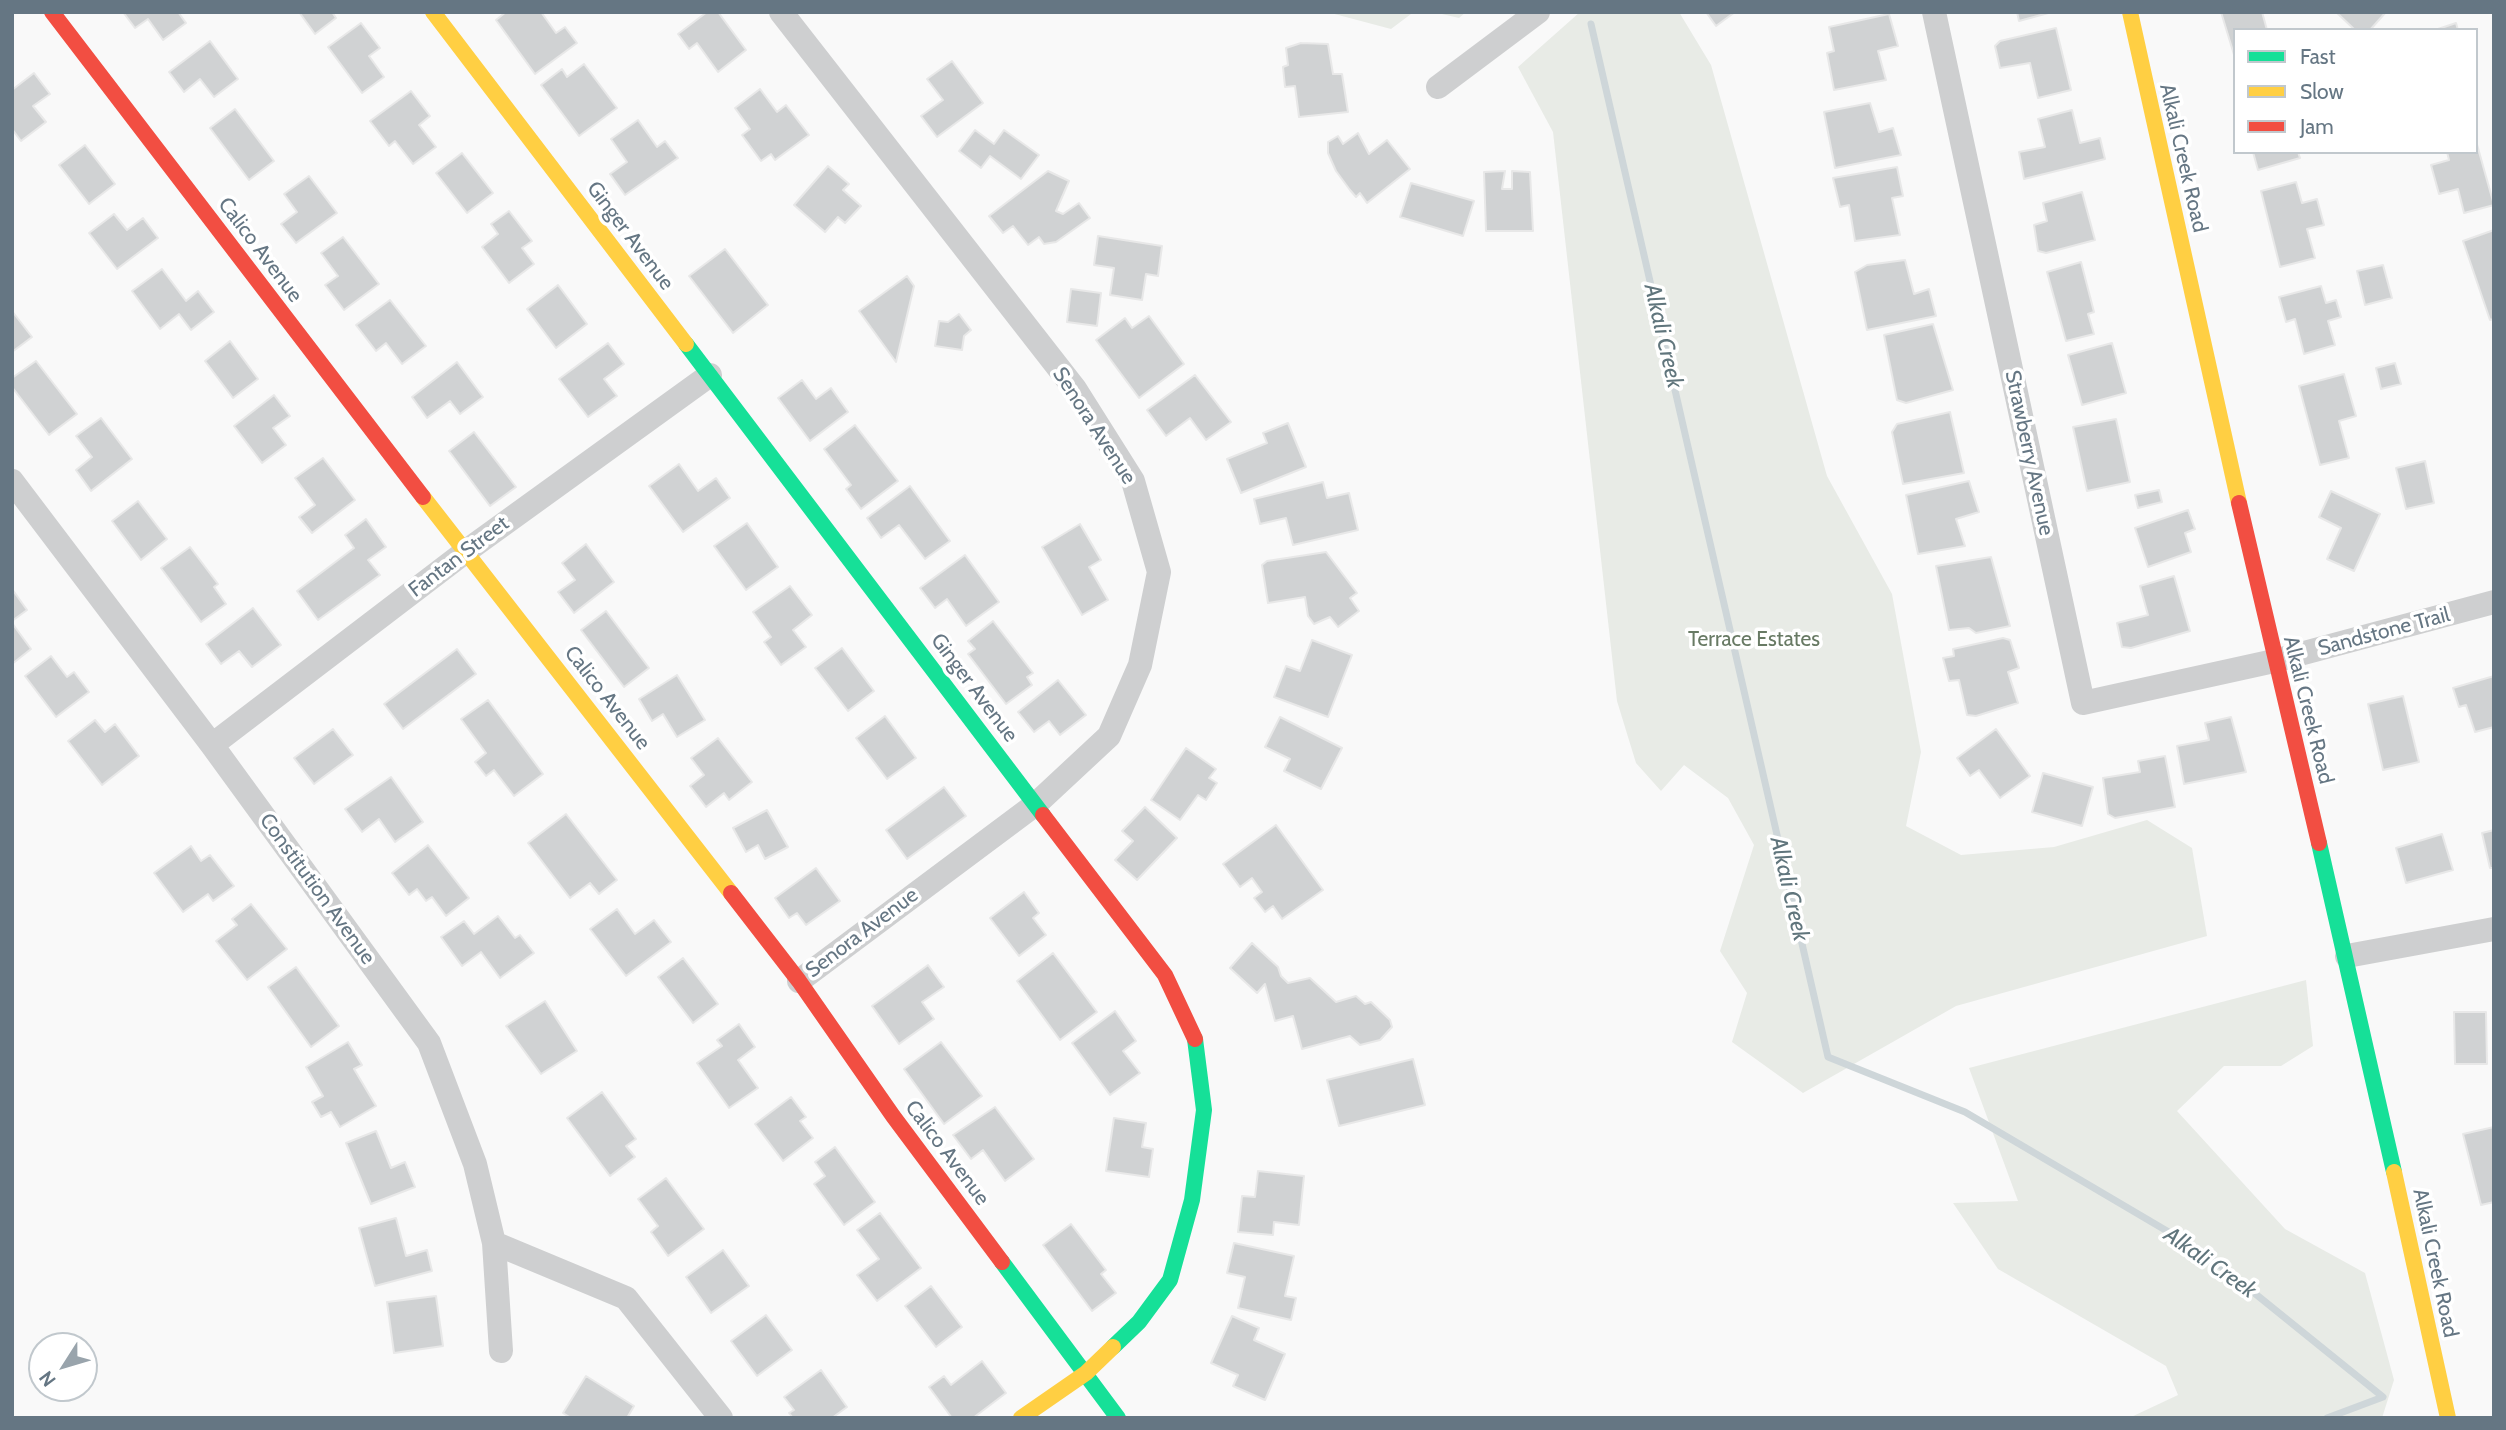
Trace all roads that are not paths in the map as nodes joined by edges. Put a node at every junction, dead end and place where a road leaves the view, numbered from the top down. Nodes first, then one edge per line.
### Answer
1 (52, 12) edge
2 (433, 12) edge
3 (781, 12) edge
4 (1538, 12) edge
5 (1934, 12) edge
6 (2130, 12) edge
7 (1438, 88) dead end
8 (710, 375) junction
9 (12, 481) edge
10 (465, 552) junction
11 (2494, 602) edge
12 (2274, 661) junction
13 (212, 745) junction
14 (1036, 804) junction
15 (2494, 929) edge
16 (2347, 956) junction
17 (799, 981) junction
18 (494, 1243) junction
19 (501, 1351) dead end
20 (1086, 1373) junction
21 (721, 1418) edge
22 (1021, 1418) edge
23 (1118, 1418) edge
24 (2448, 1418) edge

1 - 10 street, Calico Avenue
2 - 8 street, Ginger Avenue
3 - 14 street, Senora Avenue
4 - 7 street
5 - 12 street, Strawberry Avenue
6 - 12 street, Alkali Creek Road
8 - 10 street, Fantan Street
8 - 14 street, Ginger Avenue
9 - 13 street, Constitution Avenue
10 - 13 street, Fantan Street
10 - 17 street, Calico Avenue
11 - 12 street, Sandstone Trail
12 - 16 street, Alkali Creek Road
13 - 18 street, Constitution Avenue
14 - 17 street, Senora Avenue
14 - 20 street, Ginger Avenue
15 - 16 street
16 - 24 street, Alkali Creek Road
17 - 20 street, Calico Avenue
18 - 19 street, Constitution Avenue
18 - 21 street
20 - 22 street, Ginger Avenue
20 - 23 street, Calico Avenue

